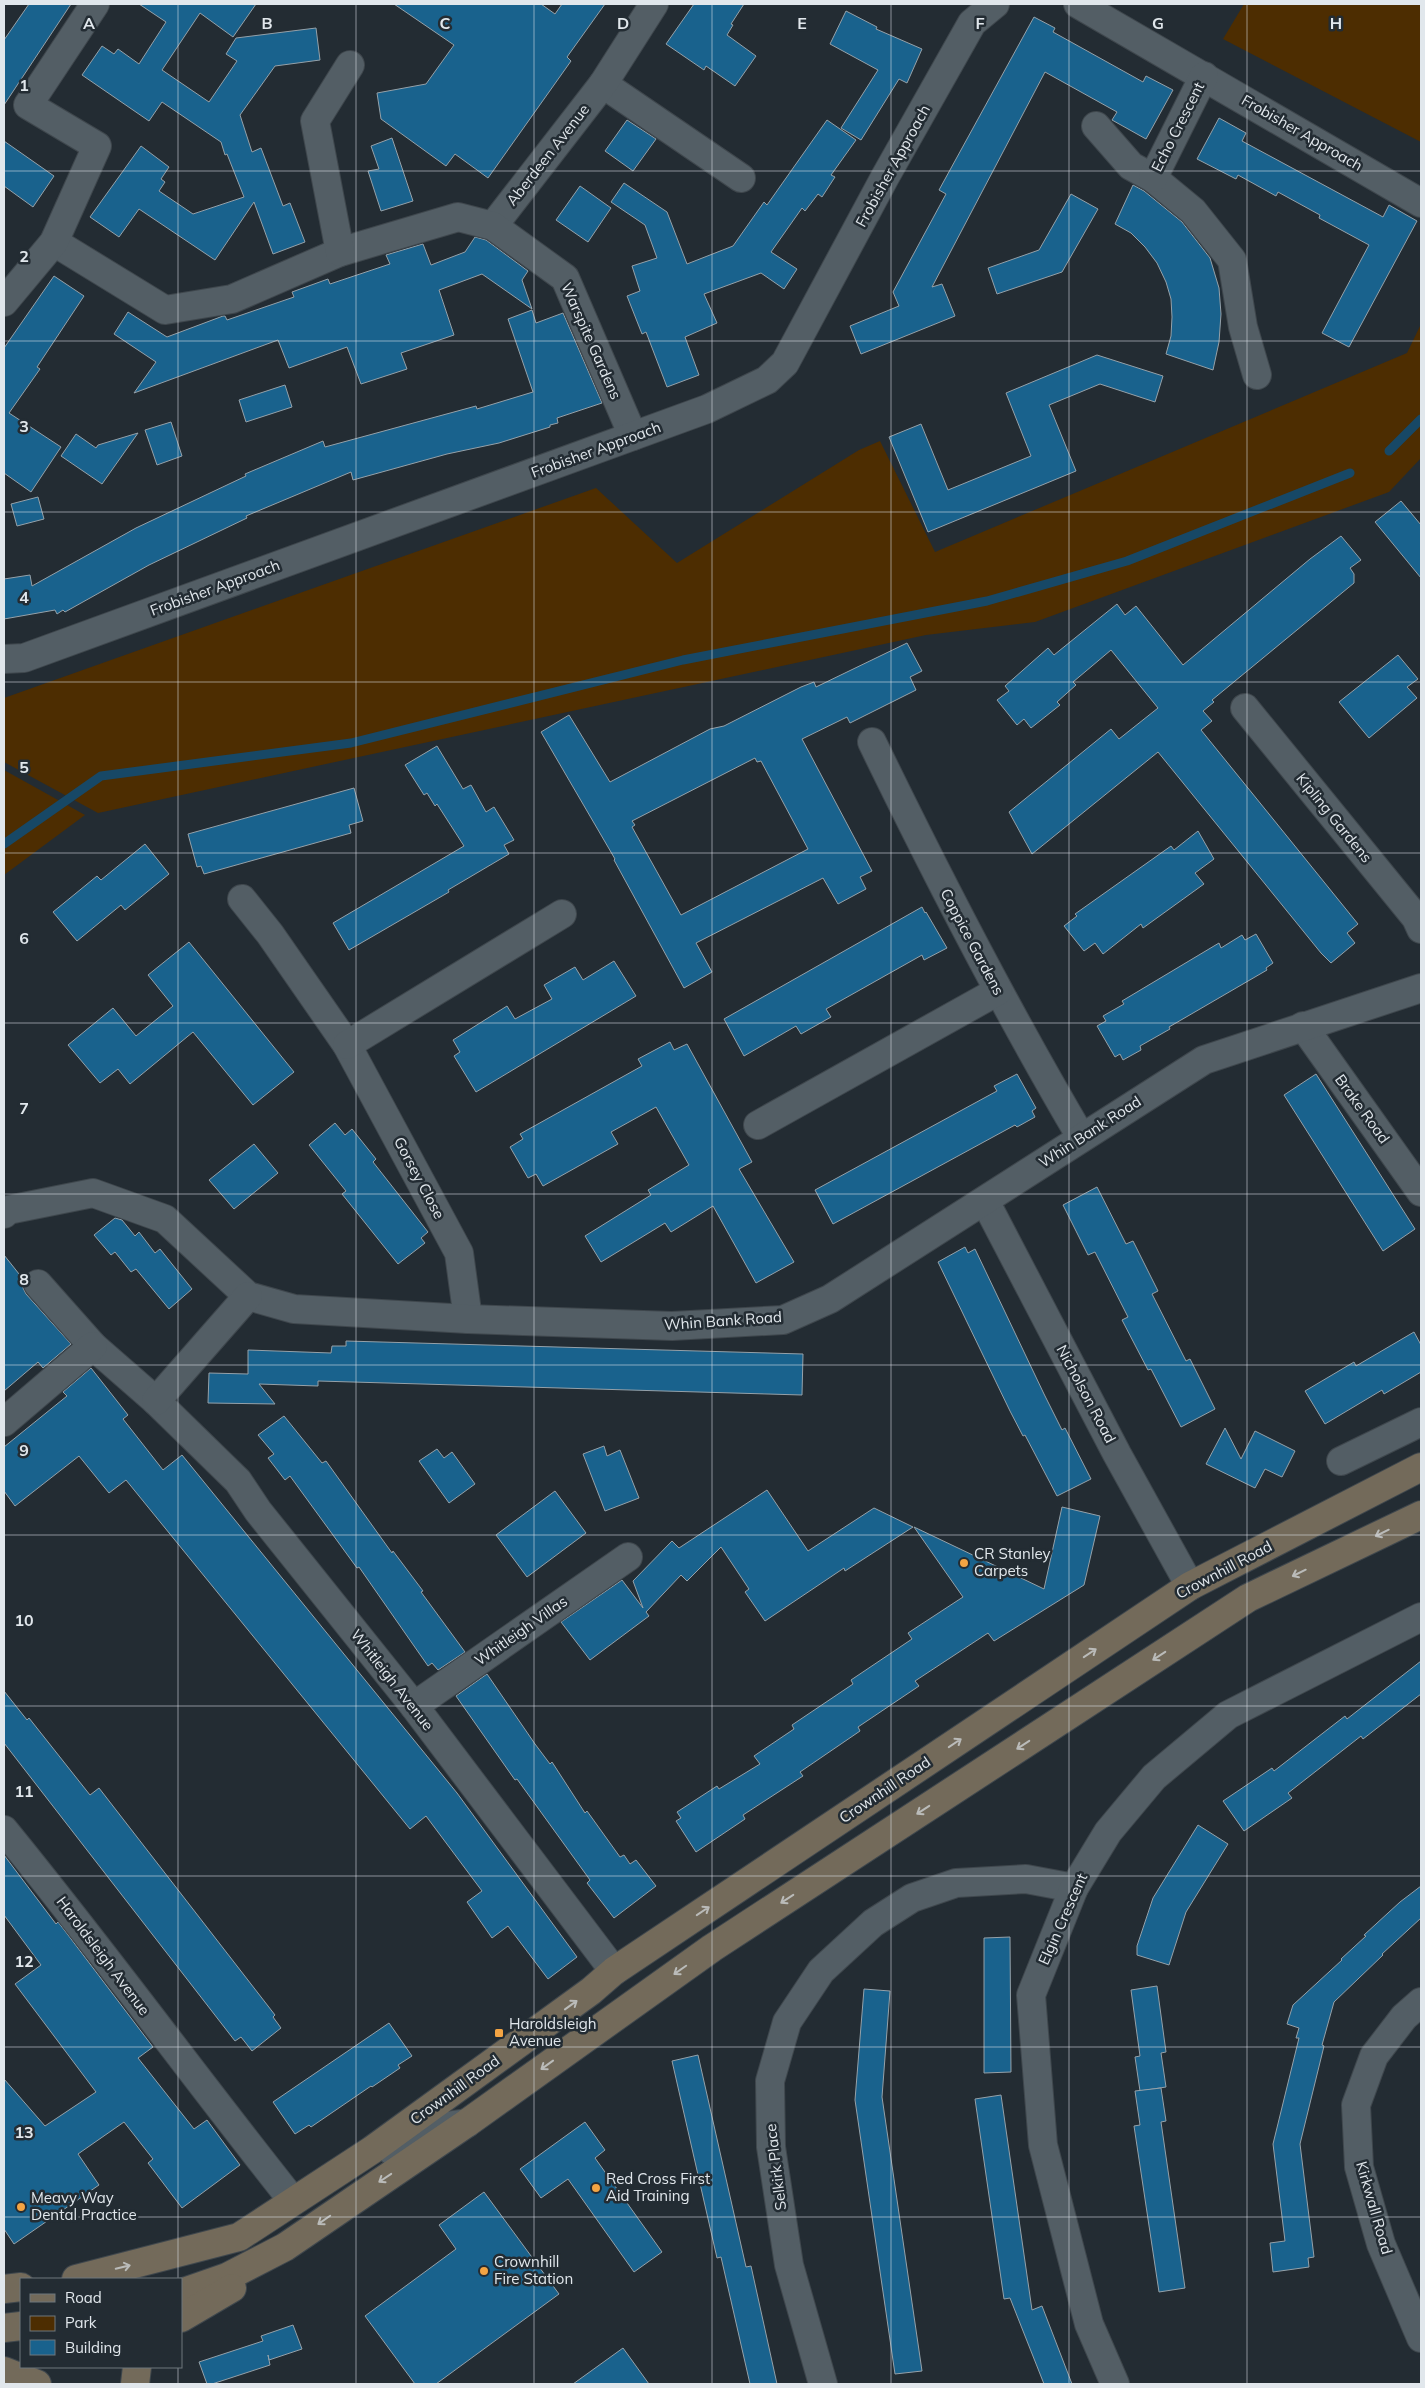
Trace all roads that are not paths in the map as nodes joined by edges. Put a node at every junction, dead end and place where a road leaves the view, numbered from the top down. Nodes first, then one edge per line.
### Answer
1 (95, 4) edge
2 (654, 4) edge
3 (995, 4) edge
4 (1078, 4) edge
5 (350, 65) dead end
6 (1204, 76) junction
7 (603, 84) junction
8 (1096, 126) dead end
9 (741, 178) dead end
10 (1153, 178) junction
11 (1421, 203) edge
12 (493, 226) junction
13 (54, 242) junction
14 (340, 252) junction
15 (4, 302) edge
16 (1257, 375) dead end
17 (633, 436) junction
18 (4, 659) edge
19 (1245, 708) dead end
20 (872, 742) dead end
21 (242, 898) dead end
22 (562, 914) dead end
23 (1421, 929) edge
24 (1421, 988) edge
25 (998, 991) junction
26 (1303, 1026) junction
27 (348, 1045) junction
28 (758, 1125) dead end
29 (1081, 1137) junction
30 (1421, 1192) edge
31 (985, 1201) junction
32 (6, 1212) edge
33 (38, 1284) dead end
34 (248, 1296) junction
35 (468, 1319) junction
36 (93, 1346) junction
37 (156, 1401) junction
38 (4, 1422) edge
39 (1421, 1422) edge
40 (1341, 1461) dead end
41 (1421, 1467) edge
42 (1421, 1515) edge
43 (628, 1557) dead end
44 (1190, 1586) junction
45 (1421, 1617) edge
46 (414, 1706) junction
47 (4, 1830) edge
48 (1074, 1888) junction
49 (614, 1971) junction
50 (1421, 2002) edge
51 (467, 2123) junction
52 (372, 2150) junction
53 (293, 2200) junction
54 (285, 2247) junction
55 (80, 2278) edge
56 (4, 2281) edge
57 (20, 2281) edge
58 (1411, 2283) edge
59 (20, 2287) edge
60 (4, 2290) edge
61 (182, 2293) edge
62 (182, 2317) edge
63 (20, 2326) edge
64 (4, 2328) edge
65 (1421, 2338) edge
66 (136, 2368) edge
67 (4, 2372) edge
68 (36, 2384) edge
69 (135, 2384) edge
70 (823, 2384) edge
71 (1116, 2384) edge

1 - 13 street
2 - 7 street, Aberdeen Avenue
3 - 17 street, Frobisher Approach
4 - 6 street, Frobisher Approach
5 - 14 street
6 - 10 street, Echo Crescent
6 - 11 street, Frobisher Approach
7 - 9 street
7 - 12 street, Aberdeen Avenue
8 - 10 street, Echo Crescent
10 - 16 street, Echo Crescent
12 - 14 street, Warspite Gardens
12 - 17 street, Warspite Gardens
13 - 14 street, Warspite Gardens
13 - 15 street
17 - 18 street, Frobisher Approach
19 - 23 street, Kipling Gardens
20 - 25 street, Coppice Gardens
21 - 27 street, Gorsey Close
22 - 27 street
24 - 26 street, Whin Bank Road
25 - 28 street
25 - 29 street, Coppice Gardens
26 - 29 street, Whin Bank Road
26 - 30 street, Brake Road
27 - 35 street, Gorsey Close
29 - 31 street, Whin Bank Road
31 - 35 street, Whin Bank Road
31 - 44 street, Nicholson Road
32 - 34 street, Whin Bank Road
33 - 36 street, Whitleigh Avenue
34 - 35 street, Whin Bank Road
34 - 37 street
36 - 37 street, Whitleigh Avenue
36 - 38 street
37 - 46 street, Whitleigh Avenue
39 - 40 street
41 - 44 main road, Crownhill Road
42 -> 51 main road, Crownhill Road
43 - 46 street, Whitleigh Villas
49 -> 44 main road, Crownhill Road
45 - 48 street, Elgin Crescent
46 - 49 street, Whitleigh Avenue
47 - 53 street, Haroldsleigh Avenue
48 - 70 street, Selkirk Place
48 - 71 street, Elgin Crescent
52 -> 49 main road, Crownhill Road
50 - 58 street, Kirkwall Road
51 - 52 street, Crownhill Road
51 -> 54 main road, Crownhill Road
52 - 53 main road, Crownhill Road
55 -> 53 main road, Crownhill Road
54 - 61 main road, Crownhill Road
54 - 62 main road
56 - 57 main road
58 - 65 street, Kirkwall Road
59 - 60 main road
63 - 64 main road
66 - 69 main road
67 - 68 main road

